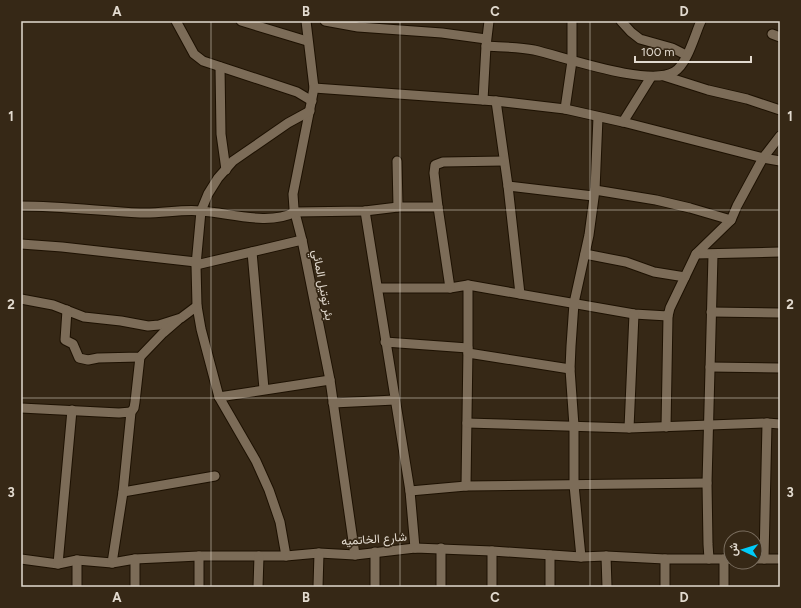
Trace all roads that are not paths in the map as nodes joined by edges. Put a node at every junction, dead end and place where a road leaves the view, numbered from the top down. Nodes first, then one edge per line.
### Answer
1 (176, 21) edge
2 (241, 21) edge
3 (306, 21) edge
4 (325, 21) edge
5 (489, 21) edge
6 (572, 21) edge
7 (621, 21) edge
8 (701, 21) edge
9 (307, 41) junction
10 (486, 42) junction
11 (686, 55) junction
12 (572, 61) junction
13 (220, 68) junction
14 (664, 76) junction
15 (651, 77) junction
16 (314, 88) junction
17 (483, 100) junction
18 (312, 101) junction
19 (496, 101) junction
20 (565, 109) junction
21 (780, 110) edge
22 (310, 111) junction
23 (598, 117) junction
24 (623, 122) junction
25 (780, 136) edge
26 (763, 158) junction
27 (397, 161) dead end
28 (504, 161) junction
29 (780, 161) edge
30 (226, 170) junction
31 (508, 186) junction
32 (594, 193) junction
33 (21, 206) edge
34 (398, 207) junction
35 (438, 207) junction
36 (201, 211) junction
37 (365, 211) junction
38 (295, 212) junction
39 (732, 220) junction
40 (302, 240) junction
41 (21, 244) edge
42 (252, 252) junction
43 (780, 252) edge
44 (585, 254) junction
45 (696, 254) junction
46 (713, 255) junction
47 (196, 264) junction
48 (686, 277) junction
49 (468, 285) junction
50 (378, 288) junction
51 (450, 288) junction
52 (520, 294) junction
53 (21, 299) edge
54 (574, 303) junction
55 (197, 306) junction
56 (67, 310) junction
57 (711, 312) junction
58 (780, 313) edge
59 (634, 314) junction
60 (668, 316) junction
61 (181, 318) junction
62 (385, 342) junction
63 (468, 350) junction
64 (140, 357) junction
65 (710, 368) junction
66 (780, 368) edge
67 (570, 369) junction
68 (330, 380) junction
69 (264, 389) junction
70 (218, 397) junction
71 (395, 400) junction
72 (333, 403) junction
73 (21, 408) edge
74 (72, 410) junction
75 (131, 412) junction
76 (467, 423) junction
77 (767, 424) junction
78 (780, 424) edge
79 (709, 425) junction
80 (574, 426) junction
81 (666, 427) junction
82 (629, 428) junction
83 (215, 476) dead end
84 (707, 483) junction
85 (574, 484) junction
86 (466, 486) junction
87 (410, 490) junction
88 (123, 492) junction
89 (762, 530) edge
90 (415, 548) junction
91 (441, 548) junction
92 (492, 551) junction
93 (376, 552) junction
94 (319, 553) junction
95 (355, 555) junction
96 (550, 555) junction
97 (199, 556) junction
98 (260, 556) junction
99 (286, 556) junction
100 (606, 556) junction
101 (581, 557) junction
102 (21, 559) edge
103 (134, 559) junction
104 (665, 559) junction
105 (710, 559) junction
106 (723, 559) edge
107 (763, 559) edge
108 (780, 559) edge
109 (77, 560) junction
110 (112, 563) junction
111 (58, 564) junction
112 (726, 570) edge
113 (77, 587) edge
114 (135, 587) edge
115 (199, 587) edge
116 (258, 587) edge
117 (318, 587) edge
118 (376, 587) edge
119 (441, 587) edge
120 (492, 587) edge
121 (550, 587) edge
122 (607, 587) edge
123 (665, 587) edge
124 (724, 587) edge

1 - 13 street
2 - 9 street
3 - 9 street, بئر توتيل المائي
4 - 10 street
5 - 10 street
6 - 12 street
7 - 11 street
8 - 11 street
9 - 16 street, بئر توتيل المائي
10 - 12 street
10 - 17 street
11 - 14 street
12 - 15 street
12 - 20 street
13 - 18 street
13 - 30 street
14 - 15 street
14 - 21 street
15 - 24 street
16 - 17 street
16 - 18 street, بئر توتيل المائي
17 - 19 street
18 - 22 street, بئر توتيل المائي
19 - 20 street
19 - 28 street
20 - 23 street
22 - 30 street
22 - 38 street, بئر توتيل المائي
23 - 24 street
23 - 32 street
24 - 26 street
25 - 26 street
26 - 29 street
26 - 39 street
27 - 34 street
28 - 31 street
28 - 35 street
30 - 36 street
31 - 32 street
31 - 52 street
32 - 39 street
32 - 44 street
33 - 36 street
34 - 35 street
34 - 37 street
35 - 51 street
36 - 38 street
36 - 47 street
37 - 38 street
37 - 50 street
38 - 40 street, بئر توتيل المائي
39 - 45 street
40 - 42 street
40 - 68 street, بئر توتيل المائي
41 - 47 street
42 - 47 street
42 - 69 street
43 - 46 street
44 - 48 street
44 - 54 street
45 - 46 street
45 - 48 street
46 - 57 street
47 - 55 street
48 - 60 street
49 - 51 street
49 - 52 street
49 - 63 street
50 - 51 street
50 - 62 street
52 - 54 street
53 - 56 street
54 - 59 street
54 - 67 street
55 - 61 street
55 - 70 street
56 - 61 street
56 - 64 street
57 - 58 street
57 - 65 street
59 - 60 street
59 - 82 street
60 - 81 street
61 - 64 street
62 - 63 street
62 - 71 street
63 - 67 street
63 - 76 street
64 - 75 street
65 - 66 street
65 - 79 street
67 - 80 street
68 - 69 street
68 - 72 street, بئر توتيل المائي
69 - 70 street
70 - 99 street
71 - 72 street
71 - 87 street
72 - 95 street, بئر توتيل المائي
73 - 74 street
74 - 75 street
74 - 111 street
75 - 88 street
76 - 80 street
76 - 86 street
77 - 78 street
77 - 79 street
77 - 89 street
79 - 81 street
79 - 84 street
80 - 82 street
80 - 85 street
81 - 82 street
83 - 88 street
84 - 85 street
84 - 105 street
85 - 86 street
85 - 101 street
86 - 87 street
87 - 90 street
88 - 110 street
90 - 91 street, شارع الخاتميه
90 - 93 street, شارع الخاتميه
91 - 92 street, شارع الخاتميه
91 - 119 street
92 - 96 street, شارع الخاتميه
92 - 120 street
93 - 95 street, شارع الخاتميه
93 - 118 street
94 - 95 street, شارع الخاتميه
94 - 99 street, شارع الخاتميه
94 - 117 street
96 - 101 street, شارع الخاتميه
96 - 121 street
97 - 98 street, شارع الخاتميه
97 - 103 street, شارع الخاتميه
97 - 115 street
98 - 99 street, شارع الخاتميه
98 - 116 street
100 - 101 street, شارع الخاتميه
100 - 104 street, شارع الخاتميه
100 - 122 street
102 - 111 street, شارع الخاتميه
103 - 110 street, شارع الخاتميه
103 - 114 street
104 - 105 street, شارع الخاتميه
104 - 123 street
105 - 106 street, شارع الخاتميه
107 - 108 street
109 - 110 street, شارع الخاتميه
109 - 111 street, شارع الخاتميه
109 - 113 street
112 - 124 street

